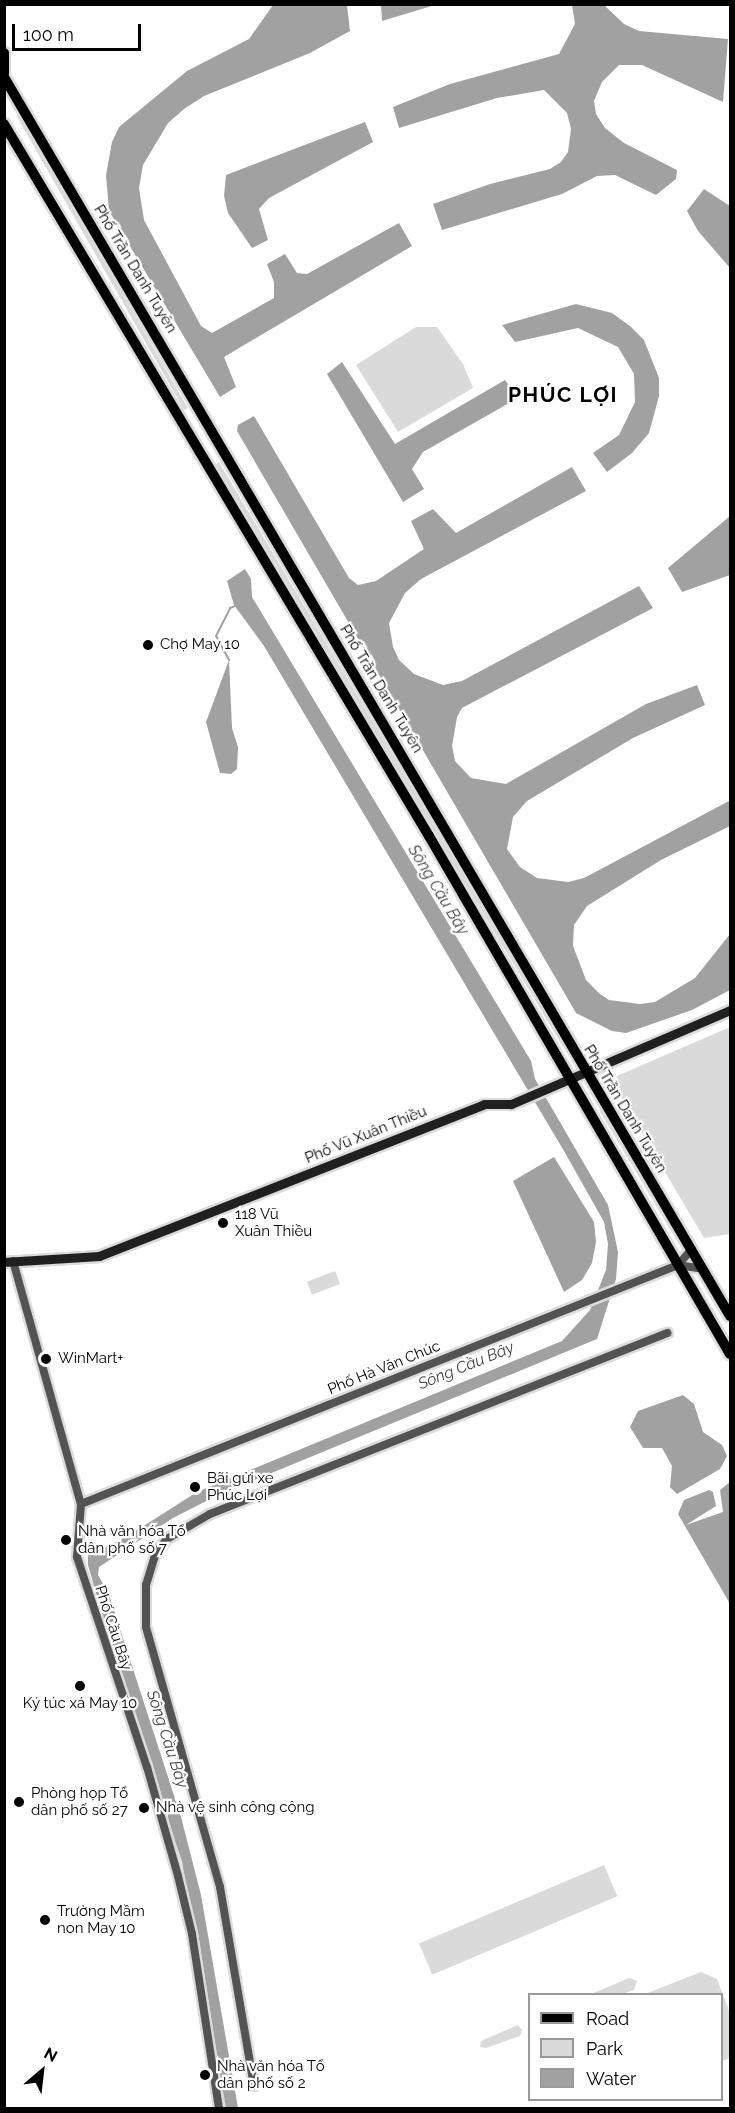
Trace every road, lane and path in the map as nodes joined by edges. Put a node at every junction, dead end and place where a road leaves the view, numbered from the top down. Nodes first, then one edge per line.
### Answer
1 (4, 53) edge
2 (4, 75) edge
3 (4, 124) edge
4 (730, 1010) edge
5 (586, 1072) junction
6 (569, 1079) junction
7 (692, 1250) junction
8 (9, 1262) edge
9 (678, 1265) junction
10 (703, 1269) junction
11 (730, 1316) edge
12 (667, 1333) dead end
13 (730, 1354) edge
14 (81, 1504) junction
15 (254, 2086) dead end
16 (219, 2109) edge

1 - 2 main road
2 - 5 main road, Phố Trần Danh Tuyên
3 - 6 main road
4 - 5 main road, Phố Vũ Xuân Thiều
5 - 6 main road, Phố Vũ Xuân Thiều
5 - 7 main road, Phố Trần Danh Tuyên
6 - 8 main road, Phố Vũ Xuân Thiều
6 - 9 main road
7 - 9 street, Phố Hà Văn Chúc
7 - 10 main road, Phố Trần Danh Tuyên
8 - 14 street, Phố Cầu Bây
9 - 10 street
9 - 13 main road
9 - 14 street, Phố Hà Văn Chúc
10 - 11 main road, Phố Trần Danh Tuyên
12 - 15 street
14 - 16 street, Phố Cầu Bây

